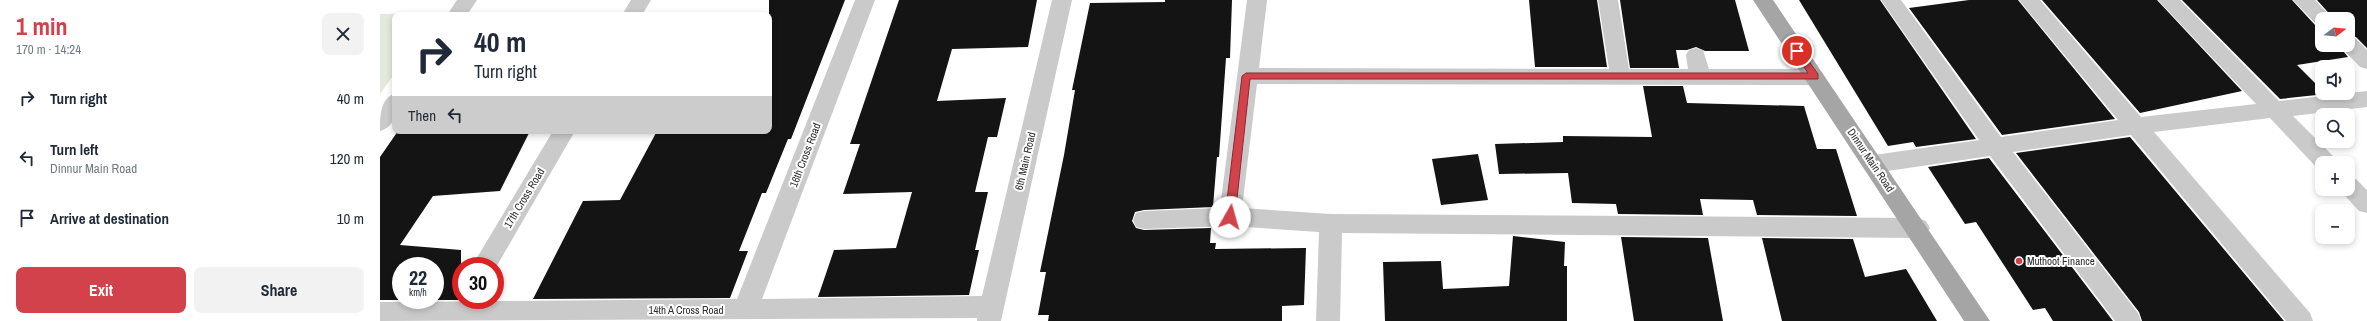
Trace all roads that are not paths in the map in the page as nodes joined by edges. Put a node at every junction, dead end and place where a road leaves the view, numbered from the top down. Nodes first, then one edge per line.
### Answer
1 (467, 0) edge
2 (641, 0) edge
3 (865, 0) edge
4 (1062, 0) edge
5 (1257, 0) edge
6 (1608, 0) edge
7 (1763, 0) edge
8 (1891, 0) edge
9 (2029, 0) edge
10 (2168, 0) edge
11 (2303, 0) edge
12 (459, 12) edge
13 (634, 12) edge
14 (2316, 12) edge
15 (2355, 50) edge
16 (1696, 55) dead end
17 (2367, 62) edge
18 (1246, 76) junction
19 (1620, 76) junction
20 (1700, 76) junction
21 (1815, 76) junction
22 (2367, 99) edge
23 (392, 106) edge
24 (2272, 108) junction
25 (380, 122) edge
26 (2136, 126) junction
27 (562, 134) edge
28 (1996, 147) junction
29 (2319, 156) edge
30 (1874, 164) junction
31 (2355, 192) edge
32 (2367, 204) edge
33 (1230, 217) junction
34 (1144, 220) dead end
35 (1331, 223) junction
36 (1918, 228) junction
37 (489, 257) edge
38 (452, 307) edge
39 (504, 307) edge
40 (745, 310) junction
41 (380, 313) edge
42 (991, 314) edge
43 (1328, 321) edge
44 (1978, 321) edge
45 (2129, 321) edge
46 (2301, 321) edge

1 - 12 street
2 - 13 street
3 - 40 street, 16th Cross Road
4 - 42 street, 6th Main Road
5 - 18 street
6 - 19 street
7 - 21 main road, Dinnur Main Road
8 - 28 street
9 - 26 street
10 - 24 street
11 - 14 street
15 - 17 street
16 - 20 street
18 - 19 street
18 - 33 street
19 - 20 street
20 - 21 street
21 - 30 main road, Dinnur Main Road
22 - 24 street
23 - 25 street
24 - 26 street
24 - 29 street
26 - 28 street
26 - 46 street
27 - 37 street, 17th Cross Road
28 - 30 street
28 - 45 street
30 - 36 main road, Dinnur Main Road
31 - 32 street
33 - 34 street
33 - 35 street
35 - 36 street
35 - 43 street
36 - 44 main road, Dinnur Main Road
38 - 41 street, 14th A Cross Road
39 - 40 street, 14th A Cross Road
40 - 42 street, 14th A Cross Road

